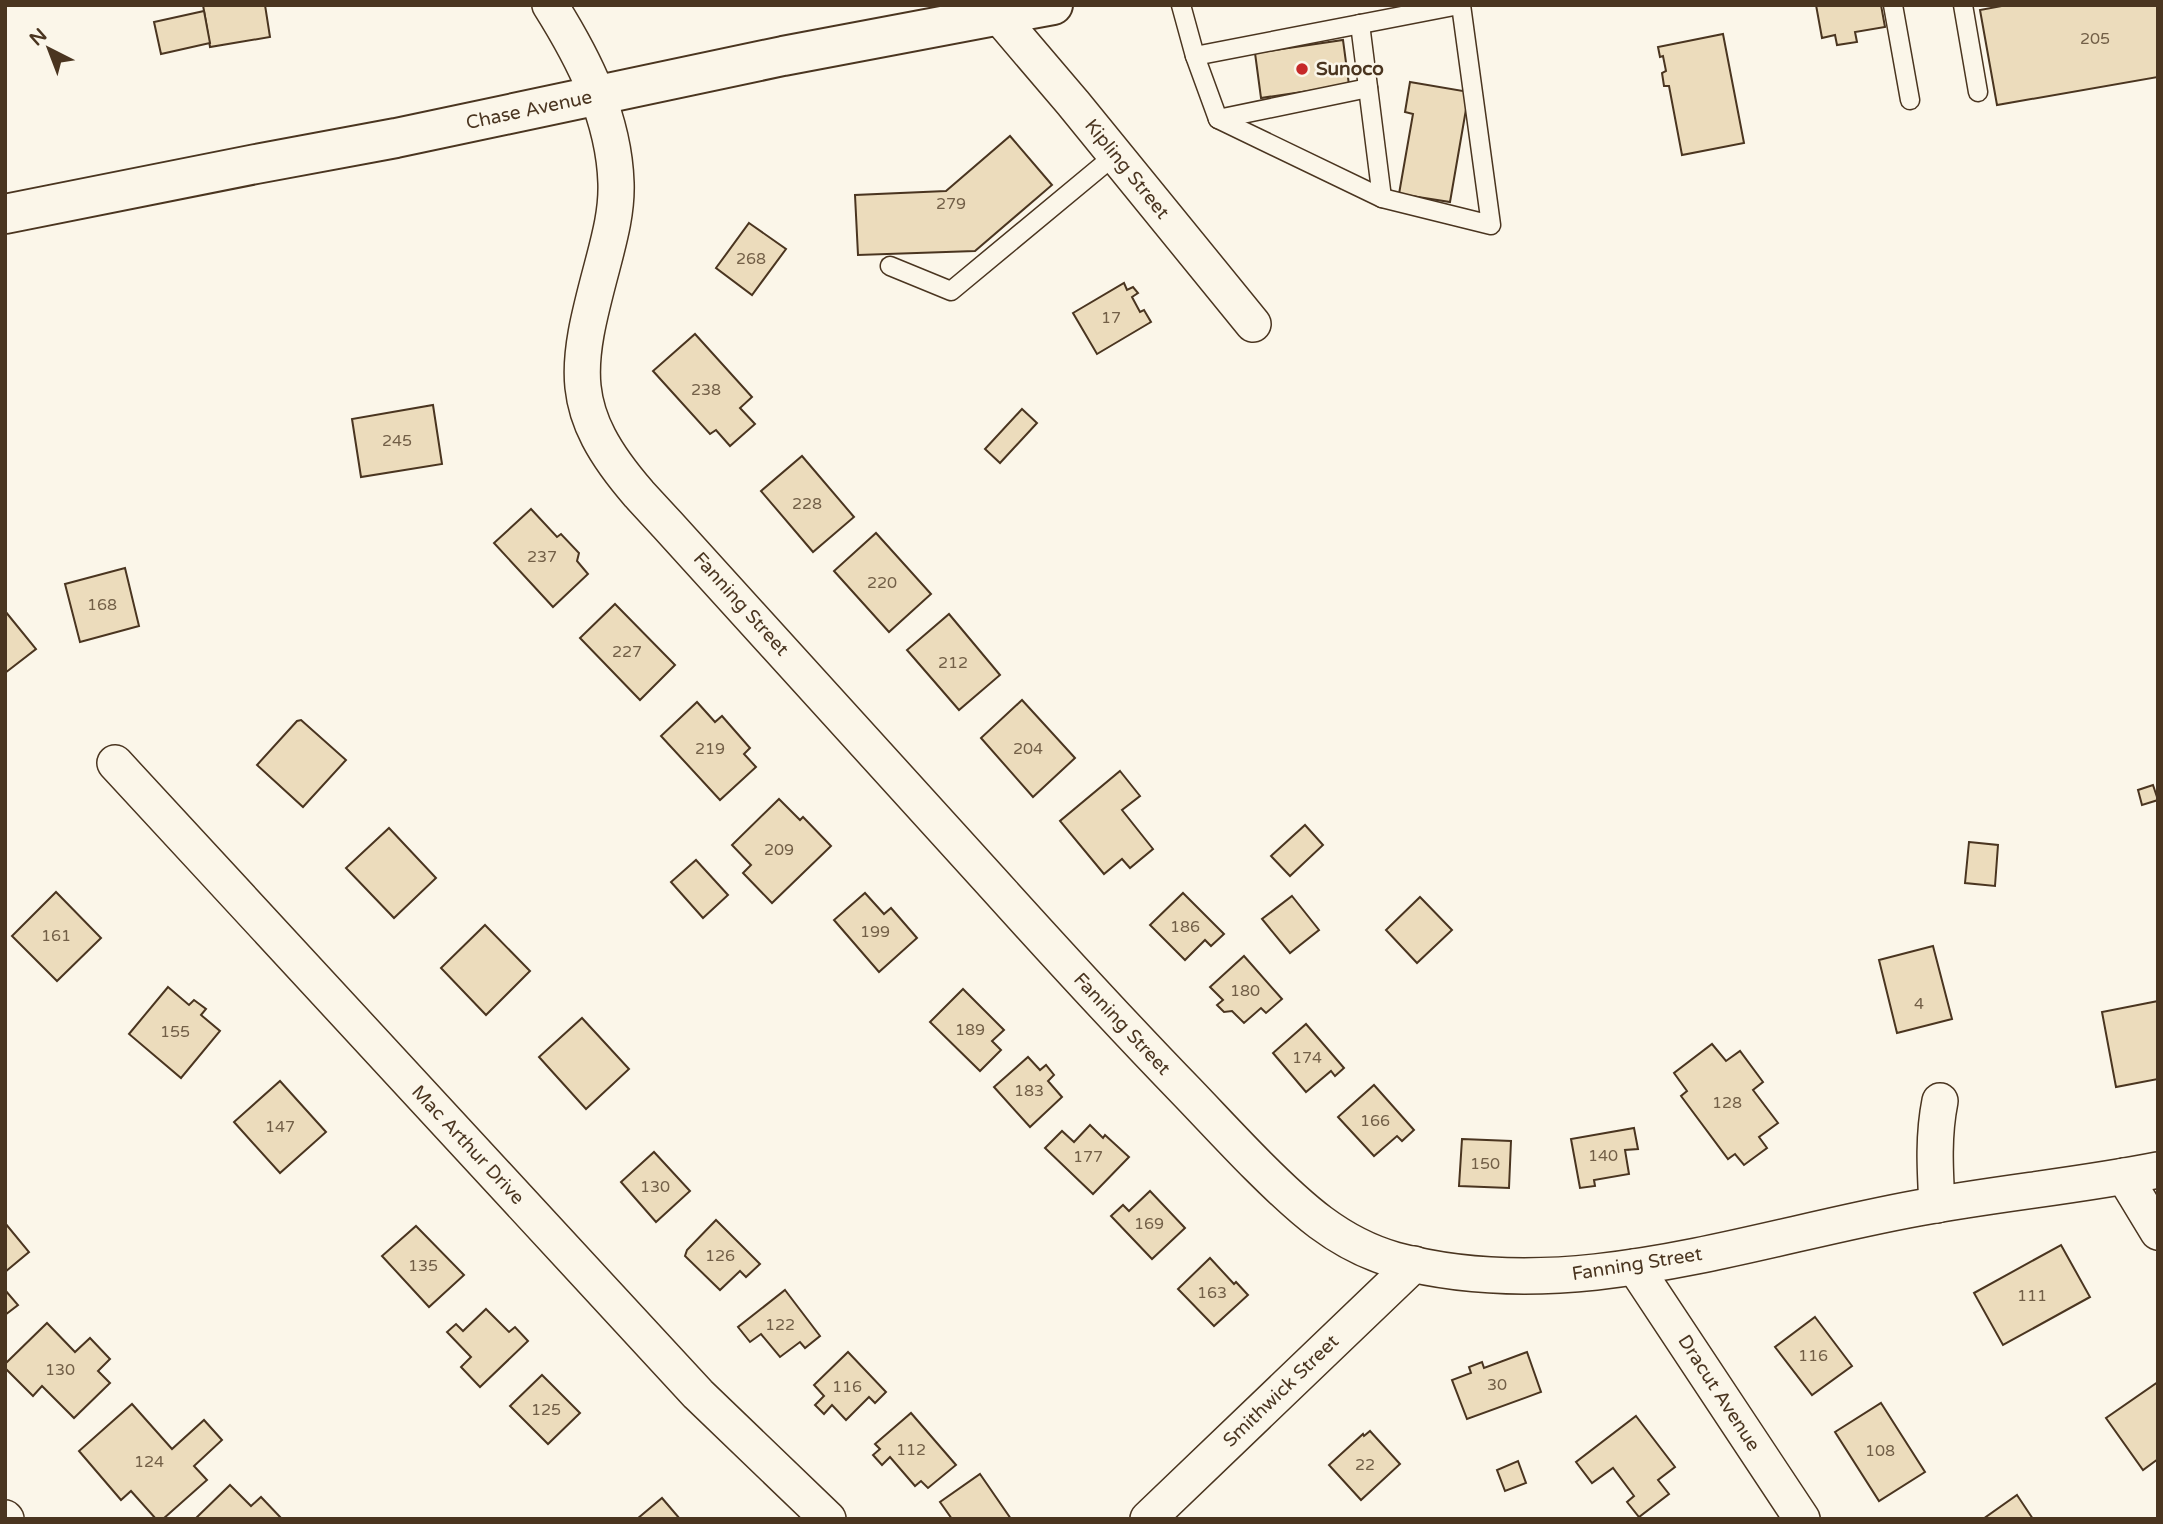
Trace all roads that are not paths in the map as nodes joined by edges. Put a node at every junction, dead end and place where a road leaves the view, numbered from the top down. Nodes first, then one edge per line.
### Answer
1 (550, 5) edge
2 (1053, 5) edge
3 (1181, 5) edge
4 (1460, 5) edge
5 (1893, 5) edge
6 (1964, 5) edge
7 (998, 15) junction
8 (1360, 24) junction
9 (1195, 56) junction
10 (1368, 88) junction
11 (1978, 92) dead end
12 (597, 95) junction
13 (1910, 100) dead end
14 (1219, 119) junction
15 (1115, 155) junction
16 (1382, 198) junction
17 (5, 214) edge
18 (890, 266) dead end
19 (1253, 324) dead end
20 (115, 763) dead end
21 (1940, 1101) dead end
22 (2158, 1170) edge
23 (2124, 1176) junction
24 (1937, 1205) junction
25 (2158, 1232) edge
26 (1414, 1264) junction
27 (1635, 1266) junction
28 (828, 1519) edge
29 (1148, 1519) edge
30 (1802, 1519) edge

1 - 12 street, Fanning Street
2 - 7 main road, Chase Avenue
3 - 9 lane
4 - 8 lane
4 - 16 lane
5 - 13 lane
6 - 11 lane
7 - 12 main road, Chase Avenue
7 - 15 street, Kipling Street
8 - 9 lane
8 - 10 lane
9 - 14 lane
10 - 14 lane
10 - 16 lane
12 - 17 main road, Chase Avenue
12 - 26 street, Fanning Street
14 - 16 lane
15 - 18 lane
15 - 19 street, Kipling Street
20 - 28 street, Mac Arthur Drive
21 - 24 street
22 - 23 street, Fanning Street
23 - 24 street, Fanning Street
23 - 25 street
24 - 27 street, Fanning Street
26 - 27 street, Fanning Street
26 - 29 street, Smithwick Street
27 - 30 street, Dracut Avenue

